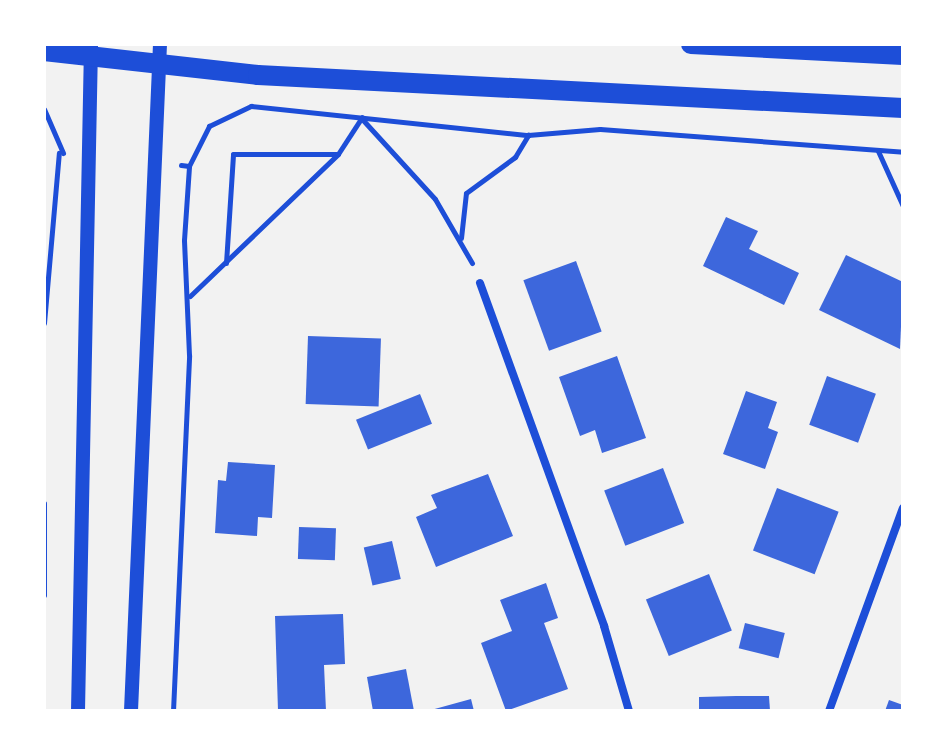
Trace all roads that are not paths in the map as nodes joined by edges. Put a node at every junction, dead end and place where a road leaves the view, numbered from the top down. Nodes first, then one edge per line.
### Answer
1 (160, 44) edge
2 (691, 44) edge
3 (90, 49) edge
4 (44, 51) edge
5 (903, 55) edge
6 (159, 66) junction
7 (903, 108) edge
8 (480, 283) road end
9 (903, 508) edge
10 (78, 711) edge
11 (131, 711) edge
12 (629, 711) edge
13 (829, 711) edge

1 - 6 street
2 - 5 main road
3 - 4 main road
3 - 6 main road
3 - 10 street
6 - 7 main road
6 - 11 street
8 - 12 street
9 - 13 street

